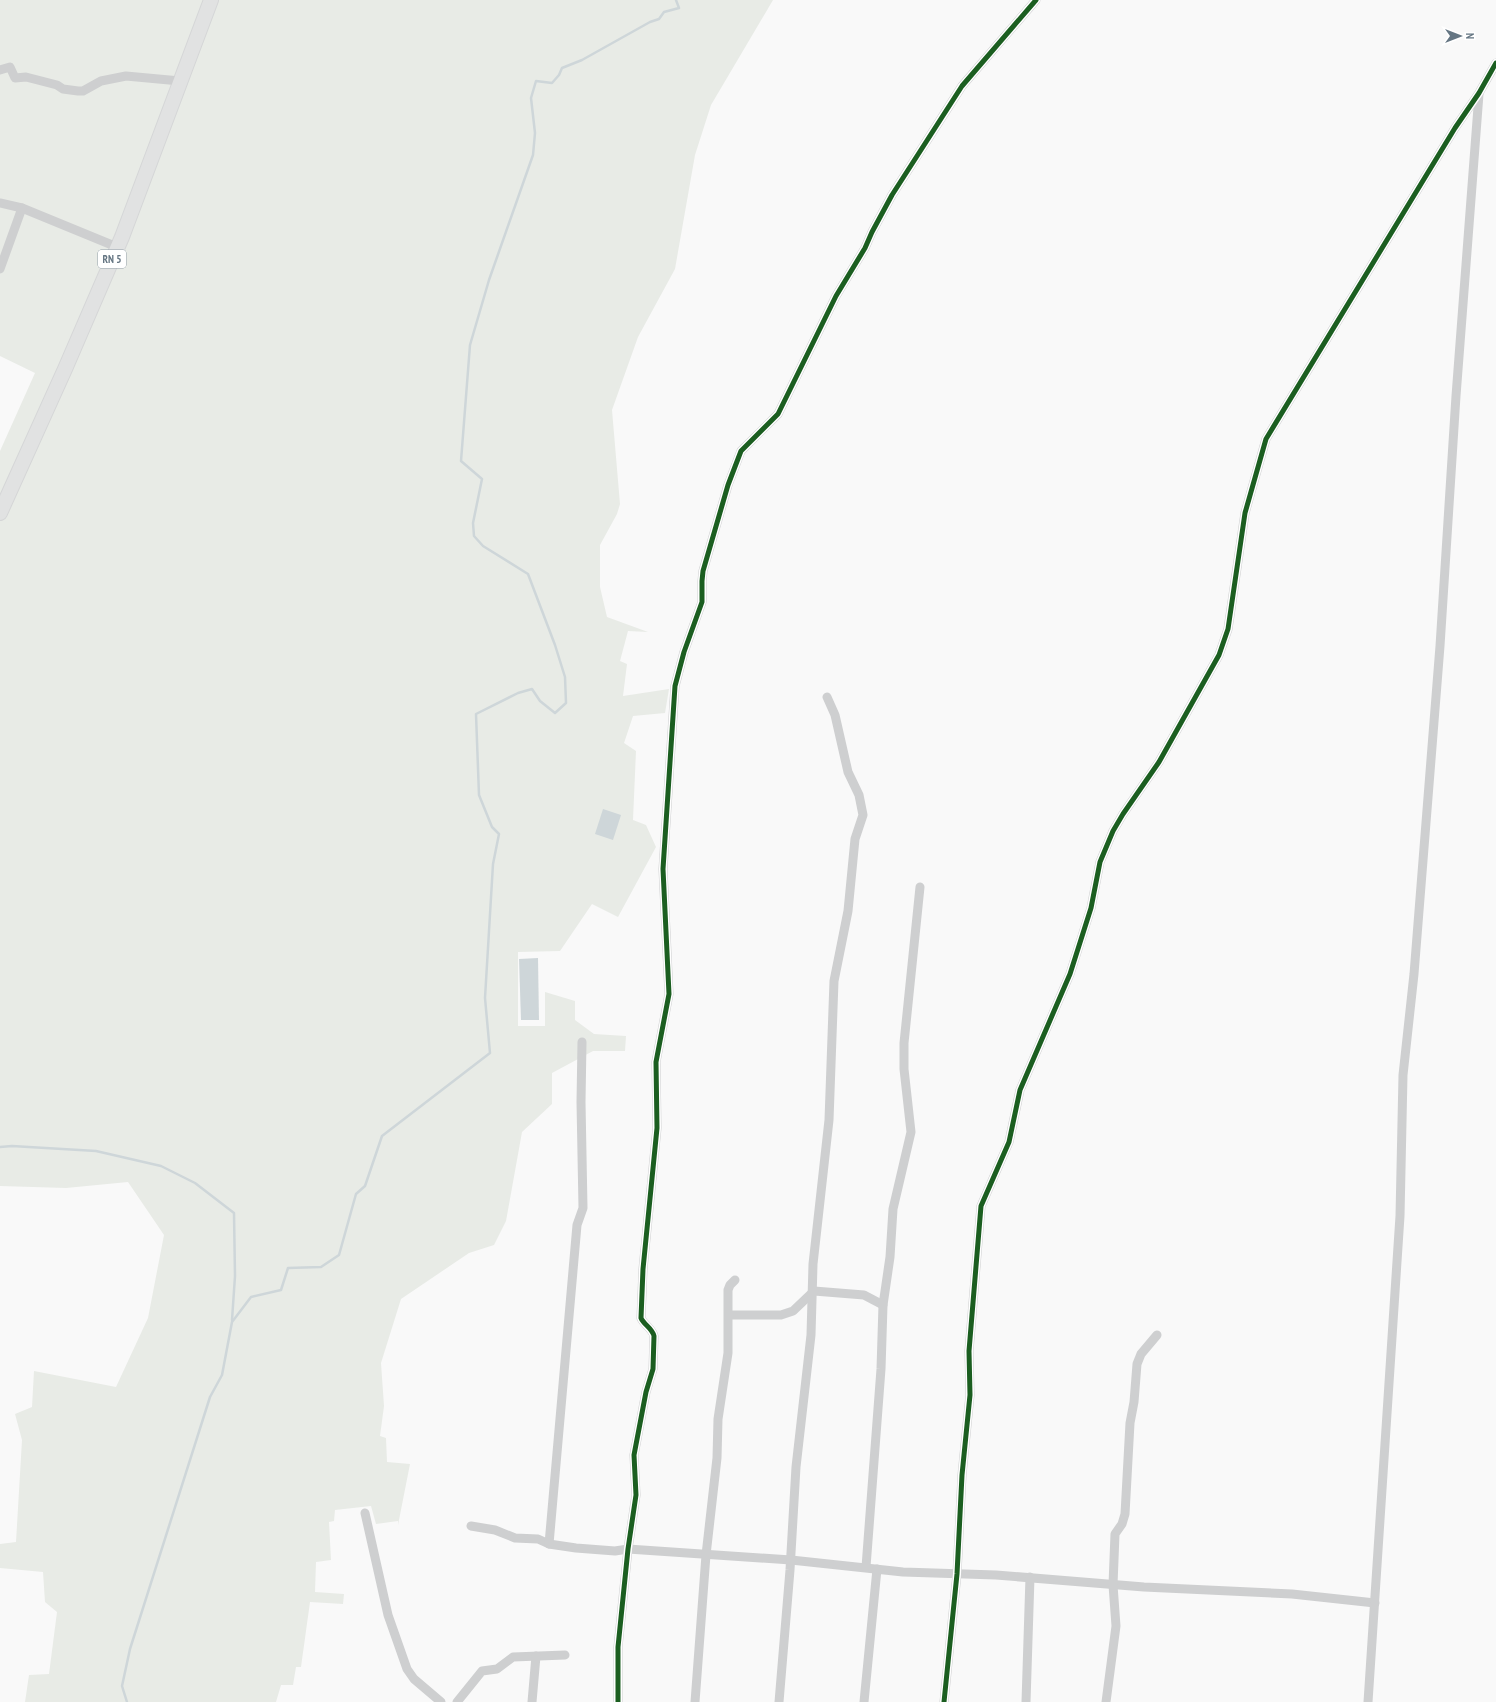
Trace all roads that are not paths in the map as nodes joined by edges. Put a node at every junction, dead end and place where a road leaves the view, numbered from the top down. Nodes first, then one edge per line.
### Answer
1 (210, 0) edge
2 (1036, 0) edge
3 (1496, 63) edge
4 (0, 70) edge
5 (180, 81) junction
6 (1479, 93) junction
7 (0, 203) edge
8 (22, 208) junction
9 (117, 247) junction
10 (0, 269) edge
11 (1, 511) edge
12 (827, 697) dead end
13 (920, 887) dead end
14 (582, 1042) dead end
15 (736, 1280) dead end
16 (814, 1291) junction
17 (883, 1305) junction
18 (729, 1315) junction
19 (1157, 1335) dead end
20 (365, 1513) dead end
21 (471, 1526) dead end
22 (549, 1544) junction
23 (628, 1549) junction
24 (706, 1555) junction
25 (791, 1560) junction
26 (866, 1567) junction
27 (877, 1569) junction
28 (957, 1574) junction
29 (1030, 1577) junction
30 (1113, 1585) junction
31 (1375, 1603) junction
32 (565, 1655) dead end
33 (536, 1656) junction
34 (441, 1702) edge
35 (457, 1702) edge
36 (532, 1702) edge
37 (618, 1702) edge
38 (695, 1702) edge
39 (779, 1702) edge
40 (864, 1702) edge
41 (944, 1702) edge
42 (1026, 1702) edge
43 (1106, 1702) edge
44 (1368, 1702) edge

1 - 5 main road, RN 5
2 - 23 street
3 - 6 street
4 - 5 street
5 - 9 main road, RN 5
6 - 28 street
6 - 31 street
7 - 8 street
8 - 9 street
8 - 10 street
9 - 11 main road, RN 5
12 - 16 street
13 - 17 street
14 - 22 street
15 - 18 street
16 - 17 street
16 - 18 street
16 - 25 street
17 - 26 street
18 - 24 street
19 - 30 street
20 - 34 street
21 - 22 street
22 - 23 street
23 - 24 street
23 - 37 street
24 - 25 street
24 - 38 street
25 - 26 street
25 - 39 street
26 - 27 street
27 - 28 street
27 - 40 street
28 - 29 street
28 - 41 street
29 - 30 street
29 - 42 street
30 - 31 street
30 - 43 street
31 - 44 street
32 - 33 street
33 - 35 street
33 - 36 street

